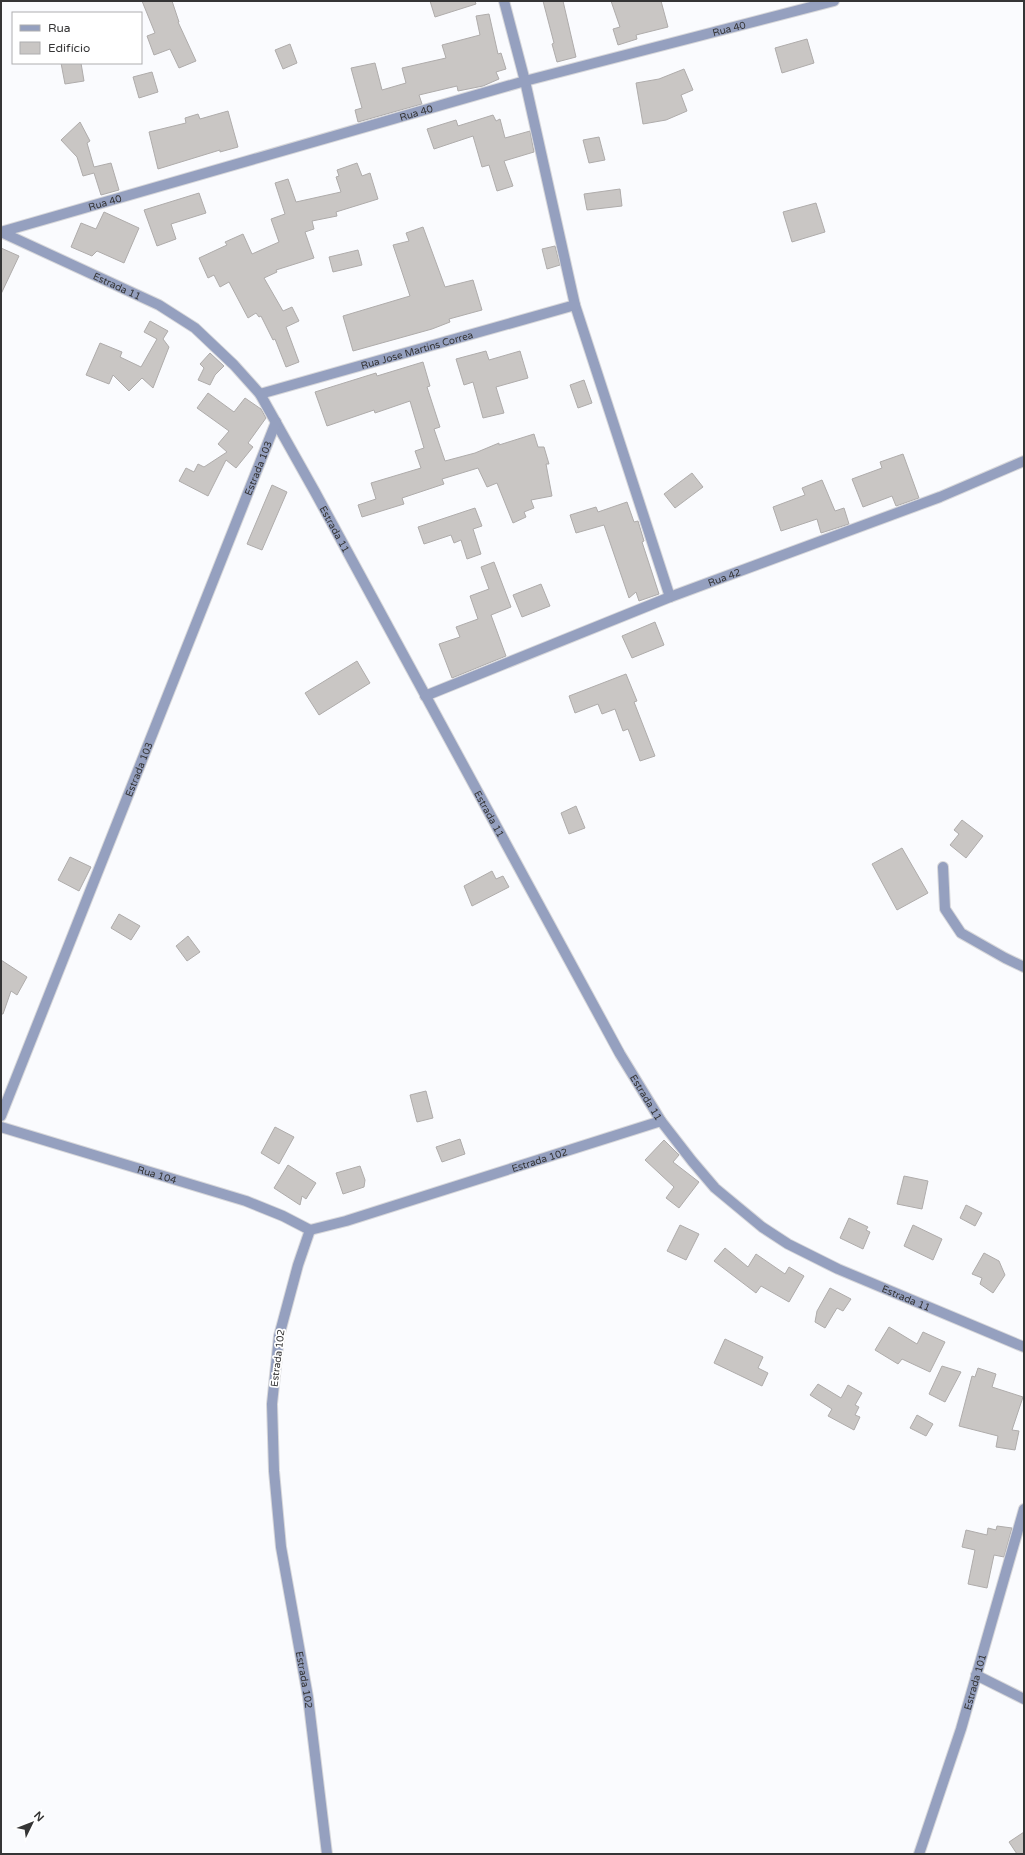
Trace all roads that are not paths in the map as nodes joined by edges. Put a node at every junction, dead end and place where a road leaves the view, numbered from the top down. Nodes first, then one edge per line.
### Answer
1 (504, 1) edge
2 (834, 1) edge
3 (525, 81) junction
4 (1, 232) edge
5 (575, 305) junction
6 (260, 394) junction
7 (276, 422) junction
8 (1024, 461) edge
9 (670, 597) junction
10 (425, 696) junction
11 (943, 867) dead end
12 (1024, 967) edge
13 (1, 1116) edge
14 (661, 1121) junction
15 (1, 1127) edge
16 (310, 1230) junction
17 (1024, 1347) edge
18 (1024, 1509) edge
19 (976, 1675) junction
20 (1024, 1699) edge
21 (327, 1854) edge
22 (920, 1854) edge

1 - 3 street
2 - 3 street, Rua 40
3 - 4 street, Rua 40
3 - 5 street
4 - 6 street, Estrada 11
5 - 6 street, Rua Jose Martins Correa
5 - 9 street
6 - 7 street, Estrada 11
7 - 10 street, Estrada 11
7 - 13 street, Estrada 103
8 - 9 street, Rua 42
9 - 10 street, Rua 42
10 - 14 street, Estrada 11
11 - 12 street
14 - 16 street, Estrada 102
14 - 17 street, Estrada 11
15 - 16 street, Rua 104
16 - 21 street, Estrada 102
18 - 19 street, Estrada 101
19 - 20 street
19 - 22 street, Estrada 101

